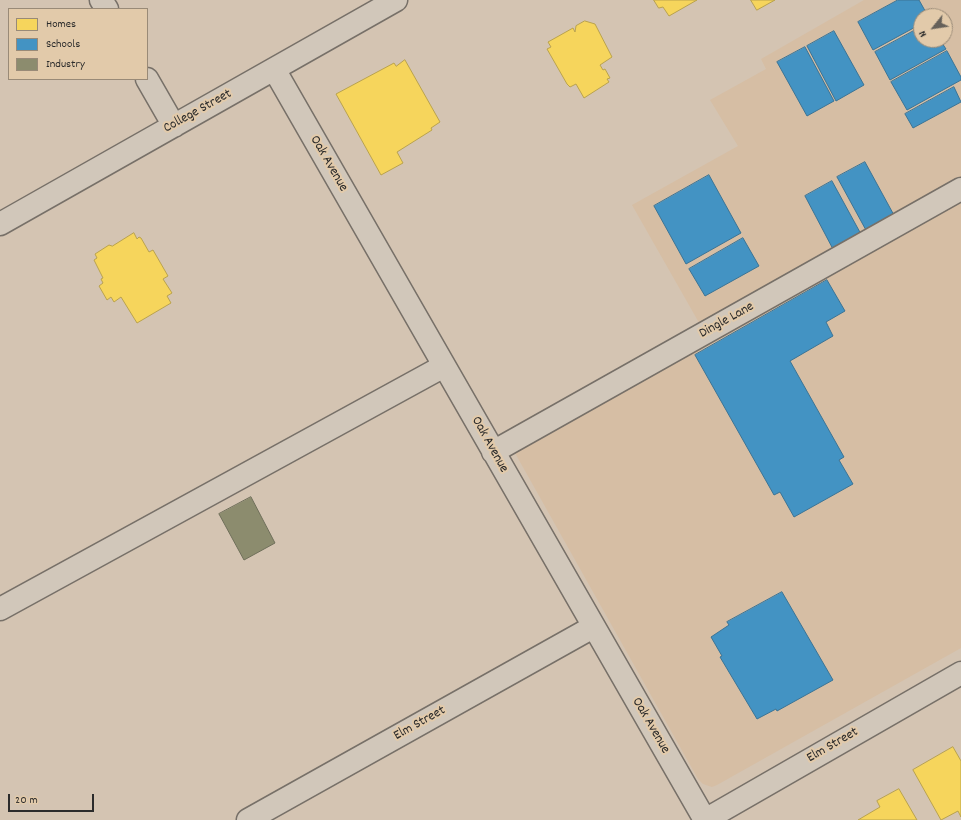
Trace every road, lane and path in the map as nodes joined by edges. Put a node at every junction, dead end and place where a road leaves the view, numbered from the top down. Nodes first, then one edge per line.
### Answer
1 (396, 0) edge
2 (274, 69) junction
3 (148, 80) edge
4 (174, 126) junction
5 (961, 190) edge
6 (0, 224) edge
7 (444, 366) junction
8 (493, 452) junction
9 (0, 609) edge
10 (593, 627) junction
11 (961, 673) edge
12 (248, 820) edge
13 (705, 820) edge

1 - 2 street, College Street
2 - 4 street, College Street
2 - 7 street, Oak Avenue
3 - 4 street
4 - 6 street, College Street
5 - 8 street, Dingle Lane
7 - 8 street, Oak Avenue
7 - 9 street
8 - 10 street, Oak Avenue
10 - 12 street, Elm Street
10 - 13 street, Oak Avenue
11 - 13 street, Elm Street

